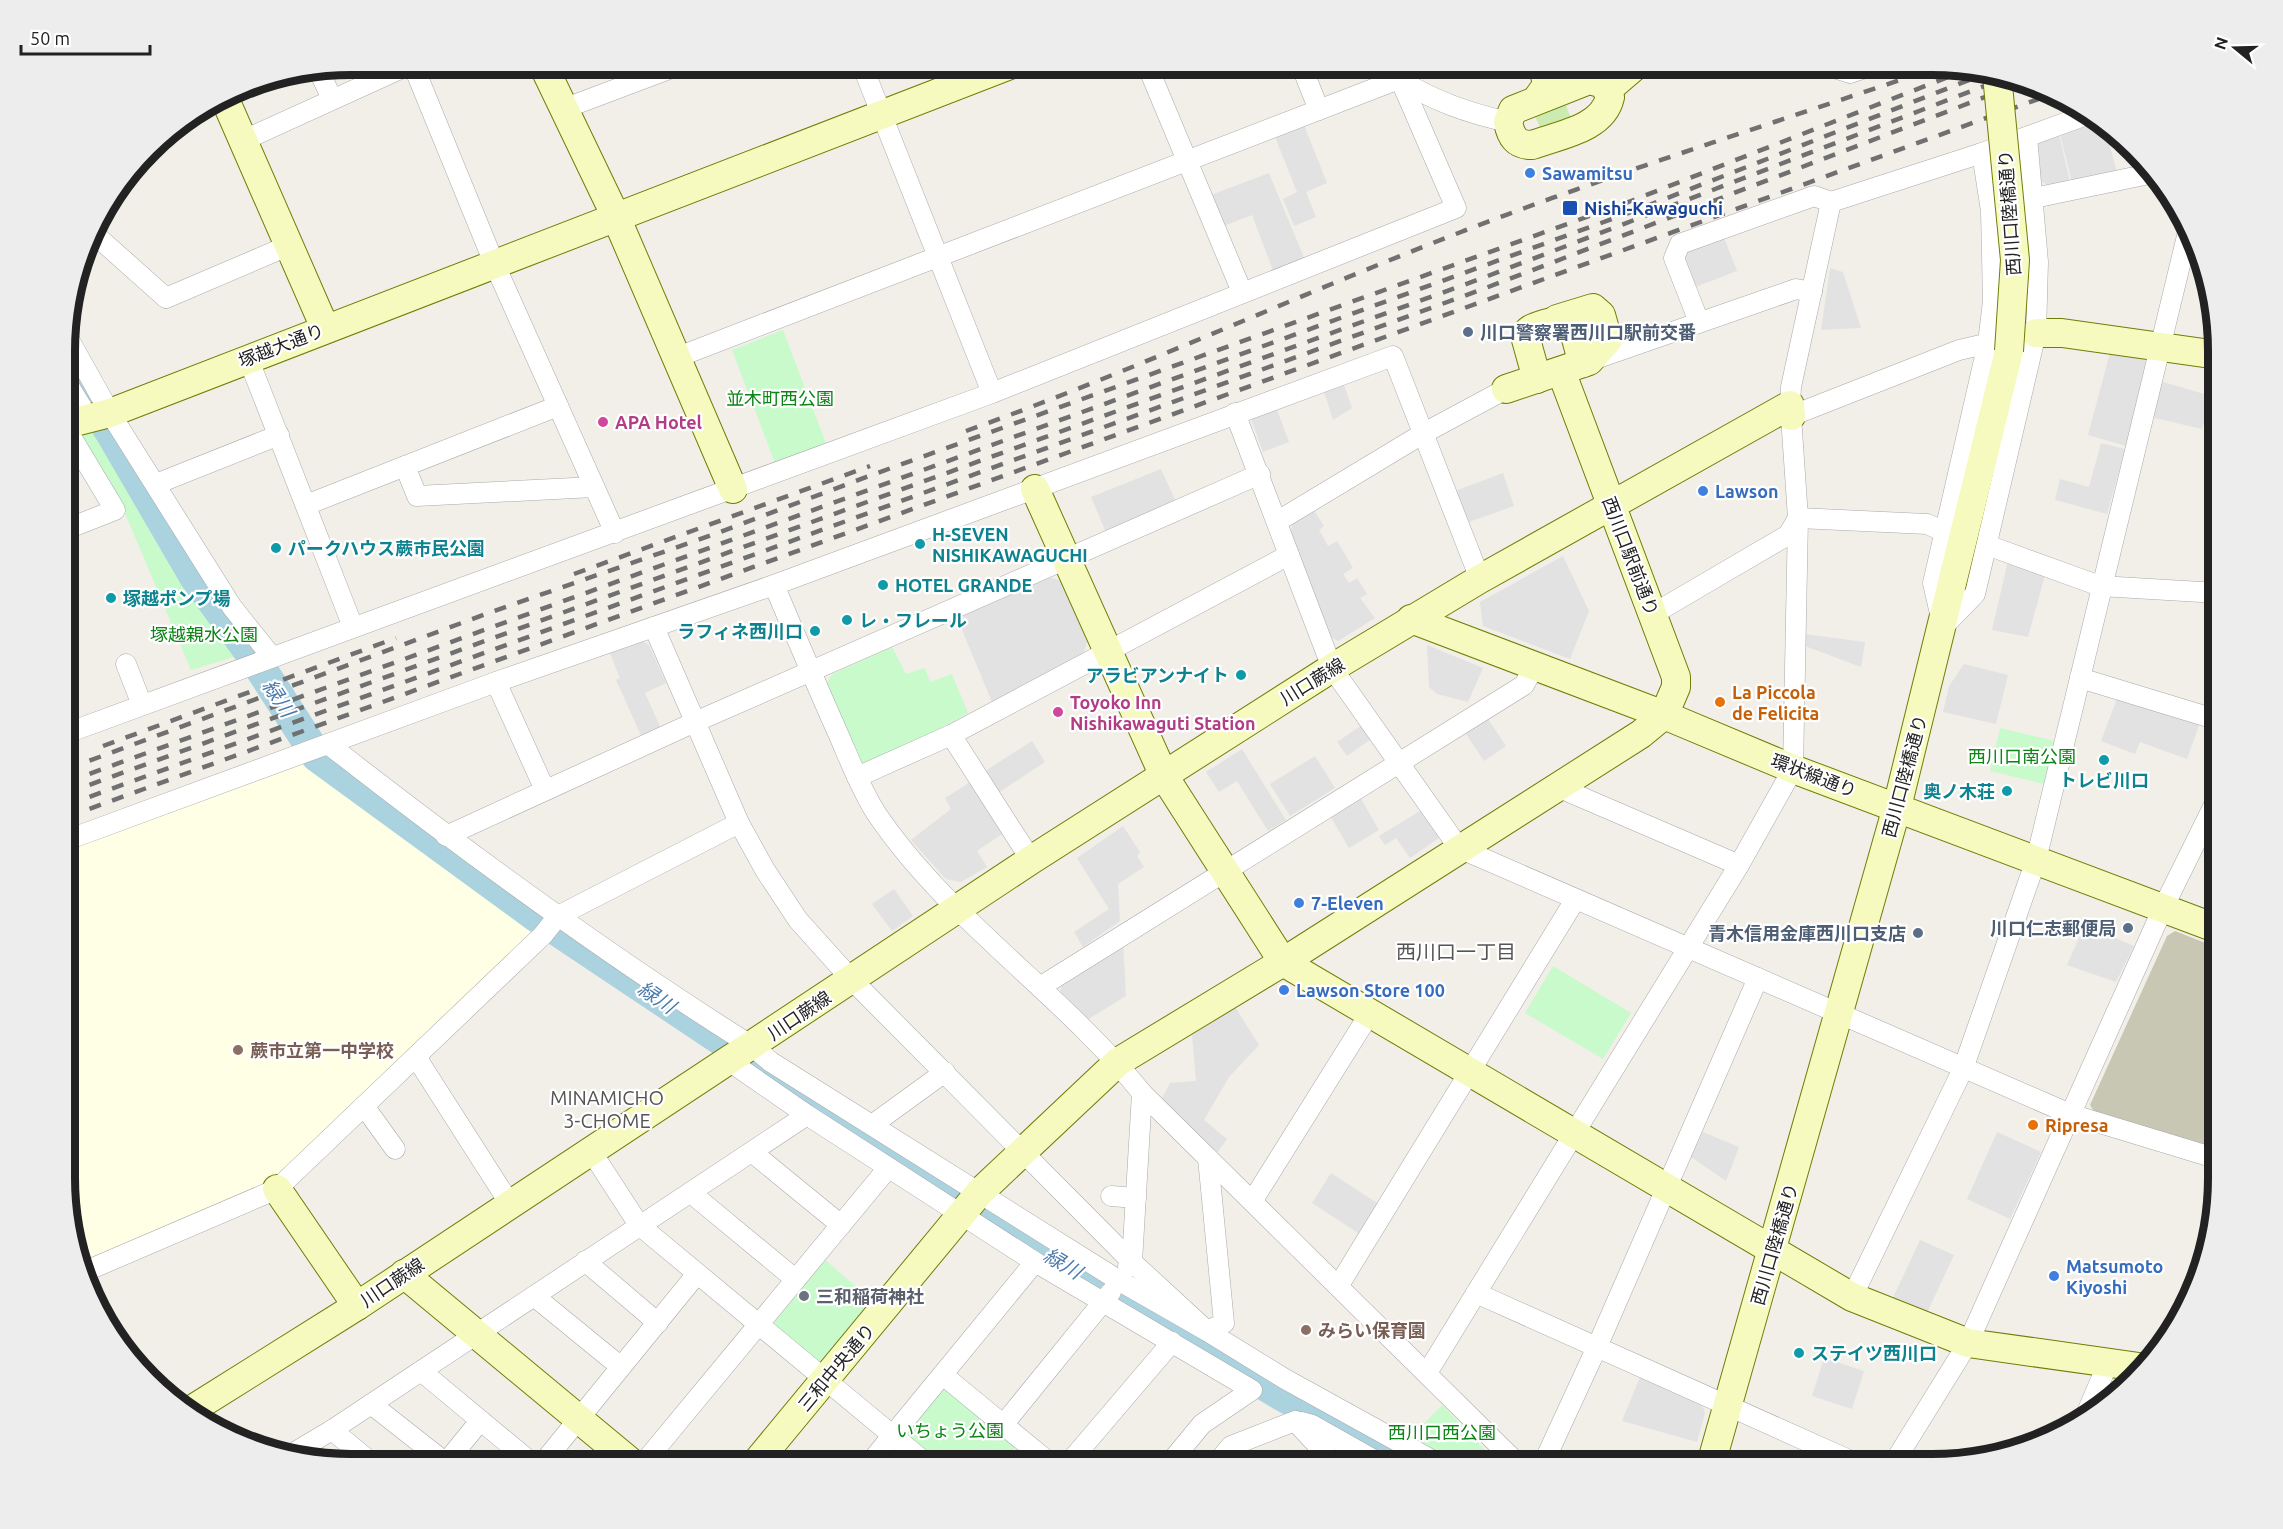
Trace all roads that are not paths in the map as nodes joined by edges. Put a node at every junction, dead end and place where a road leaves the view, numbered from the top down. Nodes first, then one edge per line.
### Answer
1 (386, 75) edge
2 (416, 75) edge
3 (548, 75) edge
4 (651, 75) edge
5 (866, 75) edge
6 (982, 75) edge
7 (1152, 75) edge
8 (1305, 75) edge
9 (1391, 75) edge
10 (1398, 75) edge
11 (1401, 75) edge
12 (1553, 75) edge
13 (1560, 75) edge
14 (1624, 75) edge
15 (322, 77) edge
16 (1998, 83) edge
17 (1608, 89) junction
18 (332, 99) junction
19 (227, 104) edge
20 (563, 109) junction
21 (1319, 110) junction
22 (882, 114) junction
23 (2079, 117) edge
24 (1508, 122) junction
25 (2027, 137) junction
26 (244, 140) junction
27 (1982, 153) junction
28 (1189, 160) junction
29 (2145, 175) edge
30 (2034, 198) junction
31 (1831, 202) junction
32 (616, 217) junction
33 (99, 238) edge
34 (2185, 240) edge
35 (290, 246) junction
36 (939, 258) junction
37 (494, 263) junction
38 (1242, 292) junction
39 (1812, 292) junction
40 (1699, 322) junction
41 (325, 328) junction
42 (2036, 333) junction
43 (2158, 346) junction
44 (1998, 347) junction
45 (2208, 354) edge
46 (678, 357) junction
47 (249, 358) junction
48 (75, 366) edge
49 (1567, 368) junction
50 (1506, 388) joint
51 (992, 393) junction
52 (75, 396) edge
53 (558, 406) junction
54 (1791, 411) junction
55 (1235, 413) junction
56 (89, 419) edge
57 (1424, 433) junction
58 (279, 435) junction
59 (405, 466) junction
60 (1260, 474) junction
61 (156, 483) junction
62 (594, 487) junction
63 (733, 489) junction
64 (1035, 489) junction
65 (1611, 504) junction
66 (306, 505) junction
67 (1798, 518) junction
68 (1278, 521) junction
69 (75, 526) edge
70 (1943, 531) junction
71 (615, 533) junction
72 (1987, 544) junction
73 (1289, 555) junction
74 (1065, 559) junction
75 (1480, 579) junction
76 (774, 585) junction
77 (2100, 586) junction
78 (2208, 592) edge
79 (1653, 614) junction
80 (1411, 619) junction
81 (353, 627) junction
82 (654, 627) junction
83 (1942, 627) junction
84 (1107, 653) junction
85 (271, 657) junction
86 (126, 664) dead end
87 (1535, 666) junction
88 (1332, 668) junction
89 (810, 671) junction
90 (2080, 678) junction
91 (496, 682) junction
92 (142, 705) junction
93 (1664, 715) junction
94 (2208, 717) edge
95 (695, 722) junction
96 (75, 730) edge
97 (951, 735) junction
98 (328, 744) junction
99 (1400, 761) junction
100 (1794, 769) junction
101 (1164, 776) junction
102 (857, 777) junction
103 (1560, 788) junction
104 (545, 790) junction
105 (1897, 807) junction
106 (2208, 817) edge
107 (739, 823) junction
108 (446, 836) junction
109 (75, 837) edge
110 (1460, 848) junction
111 (1031, 860) junction
112 (2036, 860) junction
113 (1739, 865) junction
114 (1224, 870) junction
115 (1575, 900) junction
116 (2163, 908) junction
117 (960, 909) junction
118 (558, 916) junction
119 (2208, 925) edge
120 (1687, 948) junction
121 (1284, 962) junction
122 (1758, 978) junction
123 (852, 980) junction
124 (1040, 987) junction
125 (1370, 1013) junction
126 (1839, 1013) junction
127 (741, 1053) junction
128 (416, 1057) junction
129 (1118, 1062) junction
130 (1963, 1069) junction
131 (945, 1072) junction
132 (1470, 1072) junction
133 (1142, 1093) junction
134 (364, 1106) junction
135 (2070, 1114) junction
136 (807, 1115) junction
137 (872, 1125) junction
138 (1575, 1134) junction
139 (395, 1149) dead end
140 (591, 1151) junction
141 (1023, 1151) junction
142 (753, 1153) junction
143 (2208, 1157) edge
144 (1208, 1158) junction
145 (888, 1168) junction
146 (1666, 1188) junction
147 (277, 1189) junction
148 (691, 1193) junction
149 (1111, 1196) dead end
150 (1136, 1198) junction
151 (1253, 1200) junction
152 (510, 1204) junction
153 (970, 1204) junction
154 (841, 1224) junction
155 (639, 1225) junction
156 (1772, 1251) junction
157 (585, 1261) junction
158 (1035, 1262) junction
159 (1132, 1262) junction
160 (91, 1269) edge
161 (404, 1274) junction
162 (696, 1275) junction
163 (795, 1280) junction
164 (1118, 1280) junction
165 (1339, 1285) junction
166 (1476, 1293) junction
167 (534, 1296) junction
168 (1852, 1297) junction
169 (1104, 1303) junction
170 (357, 1306) junction
171 (658, 1323) junction
172 (758, 1325) junction
173 (1207, 1331) junction
174 (476, 1335) junction
175 (1172, 1342) junction
176 (1968, 1343) junction
177 (1597, 1347) junction
178 (2108, 1363) junction
179 (2134, 1366) edge
180 (621, 1367) junction
181 (421, 1371) junction
182 (1427, 1372) junction
183 (943, 1375) junction
184 (824, 1381) junction
185 (371, 1404) junction
186 (2091, 1404) edge
187 (196, 1407) edge
188 (1727, 1407) junction
189 (579, 1419) junction
190 (480, 1421) junction
191 (1295, 1421) junction
192 (1003, 1425) junction
193 (332, 1430) junction
194 (893, 1436) junction
195 (299, 1449) edge
196 (361, 1454) edge
197 (434, 1454) edge
198 (454, 1454) edge
199 (521, 1454) edge
200 (550, 1454) edge
201 (621, 1454) edge
202 (651, 1454) edge
203 (763, 1454) edge
204 (877, 1454) edge
205 (915, 1454) edge
206 (1039, 1454) edge
207 (1077, 1454) edge
208 (1177, 1454) edge
209 (1224, 1454) edge
210 (1326, 1454) edge
211 (1363, 1454) edge
212 (1421, 1454) edge
213 (1508, 1454) edge
214 (1548, 1454) edge
215 (1714, 1454) edge
216 (1835, 1454) edge
217 (1899, 1454) edge

1 - 18 street
2 - 37 street
3 - 20 street
4 - 20 street
5 - 22 street
6 - 22 street, 塚越大通り
7 - 28 street
8 - 21 street
9 - 21 street
10 - 38 street
11 - 24 street
12 - 24 street
13 - 17 street
14 - 17 street
15 - 18 street
16 - 44 street, 西川口陸橋通り, bridge
17 - 24 street
18 - 26 street
19 - 26 street
20 - 32 street
21 - 28 street
22 - 32 street, 塚越大通り
22 - 36 street
23 - 25 street
25 - 27 street
25 - 30 street
26 - 35 street
27 - 31 street
27 - 44 street
28 - 36 street
28 - 38 street
29 - 30 street
30 - 42 street
31 - 39 street
31 - 40 street
32 - 37 street, 塚越大通り
32 - 46 street
33 - 35 street
34 - 43 street
35 - 41 street
36 - 46 street
36 - 51 street
37 - 41 street, 塚越大通り
37 - 53 street
38 - 51 street
39 - 40 street
39 - 54 street
40 - 49 street
41 - 47 street, 塚越大通り
42 - 43 street
42 - 44 street
42 - 72 street
43 - 45 street
43 - 77 street
44 - 54 street
44 - 70 street
44 - 83 street, 西川口陸橋通り
46 - 63 street
47 - 56 street, 塚越大通り
47 - 58 street
48 - 56 street
49 - 49 street, 西川口駅前通り
49 - 50 street
49 - 65 street, 西川口駅前通り
50 - 57 street
51 - 63 street
52 - 56 street
53 - 59 street
53 - 62 street
54 - 65 street, 川口蕨線
54 - 67 street
55 - 57 street
55 - 60 street
55 - 64 street
56 - 61 street
56 - 69 street
57 - 68 street
57 - 75 street
58 - 61 street
58 - 66 street
59 - 62 street
59 - 66 street
60 - 68 street
60 - 74 street
61 - 85 street
62 - 71 street
63 - 71 street
64 - 74 street
64 - 76 street
65 - 75 street, 川口蕨線
65 - 79 street, 西川口駅前通り
66 - 81 street
67 - 70 street
67 - 79 street
67 - 100 street
68 - 73 street
70 - 83 street
71 - 81 street
72 - 77 street
72 - 83 street
73 - 84 street
73 - 88 street
74 - 84 street
74 - 89 street
75 - 80 street, 川口蕨線
76 - 82 street
76 - 89 street
77 - 78 street
77 - 90 street
79 - 93 street, 西川口駅前通り
80 - 87 street, 環状線通り
80 - 88 street, 川口蕨線
81 - 85 street
82 - 91 street
82 - 95 street
83 - 105 street, 西川口陸橋通り
84 - 97 street
84 - 101 street
85 - 92 street
86 - 92 street
87 - 93 street, 環状線通り
87 - 99 street
88 - 99 street
88 - 101 street, 川口蕨線
89 - 95 street
89 - 102 street
90 - 94 street
90 - 112 street
91 - 98 street
91 - 104 street
92 - 96 street
93 - 100 street, 環状線通り
93 - 103 street, 三和中央通り
95 - 104 street
95 - 107 street
97 - 102 street
97 - 111 street
98 - 108 street
98 - 109 street
99 - 110 street
99 - 114 street
100 - 105 street, 環状線通り
100 - 113 street
101 - 111 street, 川口蕨線
101 - 114 street
102 - 117 street
103 - 110 street, 三和中央通り
103 - 113 street
104 - 108 street
105 - 112 street, 環状線通り
105 - 126 street, 西川口陸橋通り
106 - 116 street
107 - 118 street
107 - 123 street
108 - 118 street
110 - 115 street
110 - 121 street, 三和中央通り
111 - 117 street, 川口蕨線
112 - 116 street, 環状線通り
112 - 130 street
113 - 120 street
114 - 121 street
114 - 124 street
115 - 120 street
115 - 132 street
116 - 119 street, 環状線通り
116 - 135 street
117 - 123 street, 川口蕨線
117 - 124 street
118 - 127 street
118 - 128 street
120 - 122 street
120 - 138 street
121 - 125 street
121 - 129 street, 三和中央通り
122 - 126 street
122 - 146 street
123 - 127 street, 川口蕨線
123 - 131 street
124 - 129 street
125 - 132 street
125 - 151 street
126 - 130 street
126 - 156 street, 西川口陸橋通り
127 - 136 street
127 - 137 street
127 - 140 street, 川口蕨線
128 - 134 street
128 - 152 street
129 - 133 street
129 - 141 street, 三和中央通り
130 - 135 street
130 - 168 street
131 - 137 street
131 - 141 street
132 - 138 street
132 - 165 street
133 - 144 street
133 - 150 street
134 - 139 street
134 - 147 street
135 - 143 street
135 - 176 street
136 - 142 street
136 - 145 street
137 - 153 street
138 - 146 street
138 - 166 street
140 - 152 street, 川口蕨線
140 - 155 street
141 - 153 street, 三和中央通り
141 - 159 street
142 - 148 street
142 - 154 street
144 - 151 street
144 - 173 street
145 - 153 street
145 - 154 street
146 - 156 street
146 - 177 street
147 - 160 street
147 - 170 street
148 - 155 street
148 - 163 street
149 - 150 street
150 - 159 street
151 - 165 street
152 - 161 street, 川口蕨線
153 - 158 street
153 - 164 street
153 - 184 street, 三和中央通り
154 - 163 street
155 - 157 street
155 - 162 street
156 - 168 street
156 - 188 street, 西川口陸橋通り
157 - 167 street
157 - 171 street
158 - 169 street
158 - 183 street
159 - 164 street
159 - 173 street
161 - 170 street, 川口蕨線
161 - 174 street
162 - 171 street
162 - 172 street
163 - 172 street
164 - 169 street
164 - 173 street
165 - 182 street
166 - 177 street
166 - 182 street
167 - 174 street
167 - 180 street
168 - 176 street
169 - 175 street
169 - 192 street
170 - 187 street, 川口蕨線
171 - 180 street
172 - 184 street
172 - 202 street
173 - 212 street
174 - 181 street
174 - 189 street
175 - 207 street
175 - 208 street
176 - 178 street
176 - 217 street
177 - 188 street
177 - 214 street
178 - 179 street
178 - 186 street
180 - 189 street
181 - 185 street
181 - 190 street
182 - 213 street
183 - 192 street
183 - 194 street
184 - 194 street
184 - 203 street, 三和中央通り
185 - 193 street
185 - 197 street
188 - 215 street, 西川口陸橋通り
188 - 216 street
189 - 200 street
189 - 201 street
190 - 198 street
190 - 199 street
191 - 209 street
191 - 210 street
191 - 211 street
192 - 206 street
193 - 195 street
193 - 196 street
194 - 204 street
194 - 205 street

